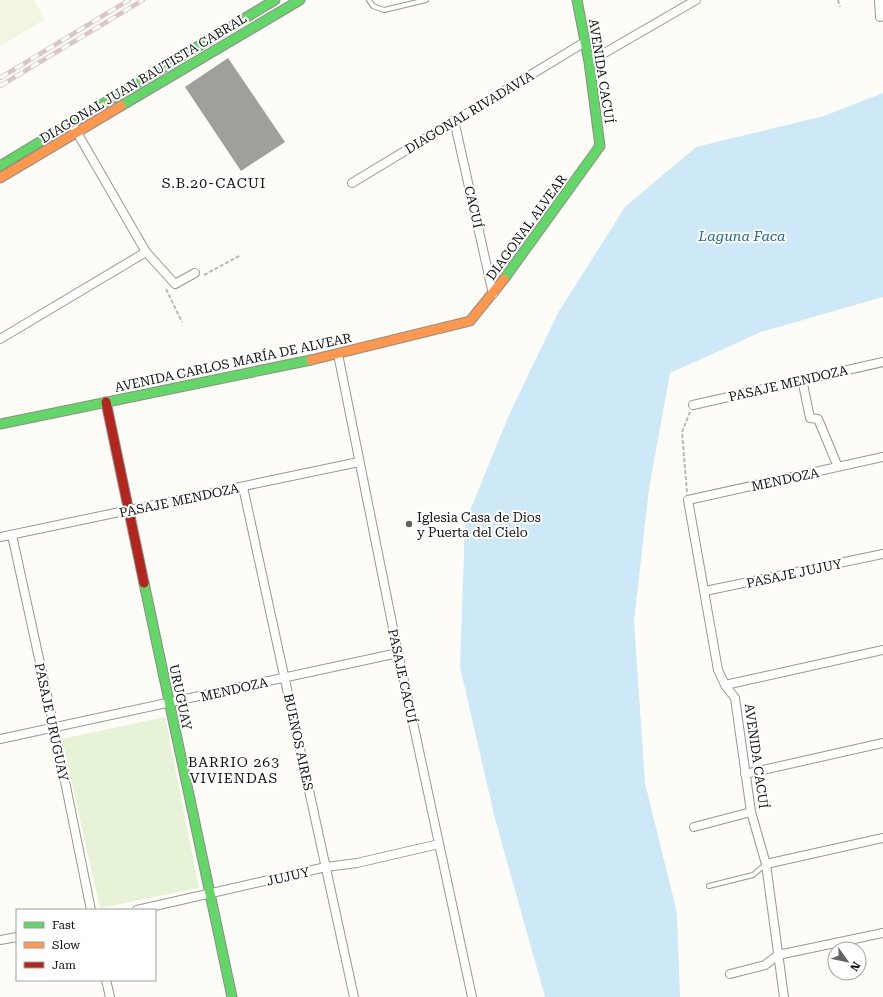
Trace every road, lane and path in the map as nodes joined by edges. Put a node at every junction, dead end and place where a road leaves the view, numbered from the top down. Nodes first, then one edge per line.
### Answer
1 (275, 0) edge
2 (300, 0) edge
3 (369, 0) edge
4 (426, 0) edge
5 (576, 0) edge
6 (696, 0) edge
7 (838, 0) edge
8 (879, 0) edge
9 (840, 7) dead end
10 (880, 17) dead end
11 (585, 42) junction
12 (199, 46) junction
13 (206, 56) junction
14 (589, 62) junction
15 (454, 120) junction
16 (72, 123) junction
17 (77, 132) junction
18 (600, 146) joint
19 (0, 166) edge
20 (0, 178) edge
21 (352, 183) dead end
22 (146, 252) junction
23 (241, 255) dead end
24 (195, 273) joint
25 (175, 284) junction
26 (493, 294) junction
27 (470, 321) joint
28 (182, 322) dead end
29 (0, 339) edge
30 (338, 354) junction
31 (883, 362) edge
32 (802, 380) junction
33 (106, 402) junction
34 (693, 405) joint
35 (0, 424) edge
36 (883, 457) edge
37 (359, 462) junction
38 (838, 467) junction
39 (243, 487) junction
40 (688, 500) junction
41 (129, 510) junction
42 (12, 535) junction
43 (0, 537) edge
44 (883, 554) edge
45 (705, 591) junction
46 (883, 650) edge
47 (398, 653) junction
48 (285, 678) junction
49 (725, 685) junction
50 (169, 703) junction
51 (54, 727) junction
52 (0, 739) edge
53 (883, 743) edge
54 (745, 774) junction
55 (751, 812) junction
56 (694, 827) dead end
57 (883, 838) edge
58 (439, 844) junction
59 (766, 864) junction
60 (326, 867) junction
61 (709, 886) dead end
62 (210, 893) junction
63 (91, 909) edge
64 (141, 909) edge
65 (883, 933) edge
66 (16, 937) edge
67 (0, 940) edge
68 (778, 955) junction
69 (730, 974) dead end
70 (106, 981) edge
71 (110, 997) edge
72 (232, 997) edge
73 (354, 997) edge
74 (472, 997) edge
75 (784, 997) edge

1 - 12 street, DIAGONAL JUAN BAUTISTA CABRAL
2 - 13 street, DIAGONAL JUAN BAUTISTA CABRAL
3 - 4 lane
5 - 11 street, AVENIDA CACUÍ
6 - 14 street
7 - 9 path
8 - 10 street
11 - 14 street, AVENIDA CACUÍ
11 - 15 street, DIAGONAL RIVADAVIA
12 - 13 street
12 - 16 street, DIAGONAL JUAN BAUTISTA CABRAL
13 - 17 street, DIAGONAL JUAN BAUTISTA CABRAL
14 - 18 street, AVENIDA CACUÍ
15 - 21 street, DIAGONAL RIVADAVIA
15 - 26 street, CACUÍ
16 - 17 street
16 - 19 street, DIAGONAL JUAN BAUTISTA CABRAL
17 - 20 street, DIAGONAL JUAN BAUTISTA CABRAL
17 - 22 street
18 - 26 street, DIAGONAL ALVEAR
22 - 25 street
22 - 29 street
23 - 24 path
24 - 25 street
25 - 28 path
26 - 27 street, DIAGONAL ALVEAR
27 - 30 street, AVENIDA CARLOS MARÍA DE ALVEAR
30 - 33 street, AVENIDA CARLOS MARÍA DE ALVEAR
30 - 37 street, PASAJE CACUÍ
31 - 32 street, PASAJE MENDOZA
32 - 34 street, PASAJE MENDOZA
32 - 38 street
33 - 35 street, AVENIDA CARLOS MARÍA DE ALVEAR
33 - 41 street, URUGUAY
34 - 40 path
36 - 38 street, MENDOZA
37 - 39 street, PASAJE MENDOZA
37 - 47 street, PASAJE CACUÍ
38 - 40 street, MENDOZA
39 - 41 street, PASAJE MENDOZA
39 - 48 street, BUENOS AIRES
40 - 45 street, AVENIDA CACUÍ
41 - 42 street, PASAJE MENDOZA
41 - 50 street, URUGUAY
42 - 43 street, PASAJE MENDOZA
42 - 51 street, PASAJE URUGUAY
44 - 45 street, PASAJE JUJUY
45 - 49 street, AVENIDA CACUÍ
46 - 49 street
47 - 48 street, MENDOZA
47 - 58 street, PASAJE CACUÍ
48 - 50 street, MENDOZA
48 - 60 street, BUENOS AIRES
49 - 54 street, AVENIDA CACUÍ
50 - 51 street, MENDOZA
50 - 62 street, URUGUAY
51 - 52 street, MENDOZA
51 - 63 street, PASAJE URUGUAY
53 - 54 street
54 - 55 street, AVENIDA CACUÍ
55 - 56 street
55 - 59 street, AVENIDA CACUÍ
57 - 59 street
58 - 60 street, JUJUY
58 - 74 street, PASAJE CACUÍ
59 - 61 lane
59 - 68 street, AVENIDA CACUÍ
60 - 62 street, JUJUY
60 - 73 street, BUENOS AIRES
62 - 64 street, JUJUY
62 - 72 street, URUGUAY
65 - 68 street
66 - 67 street
68 - 69 street
68 - 75 street, AVENIDA CACUÍ
70 - 71 street

